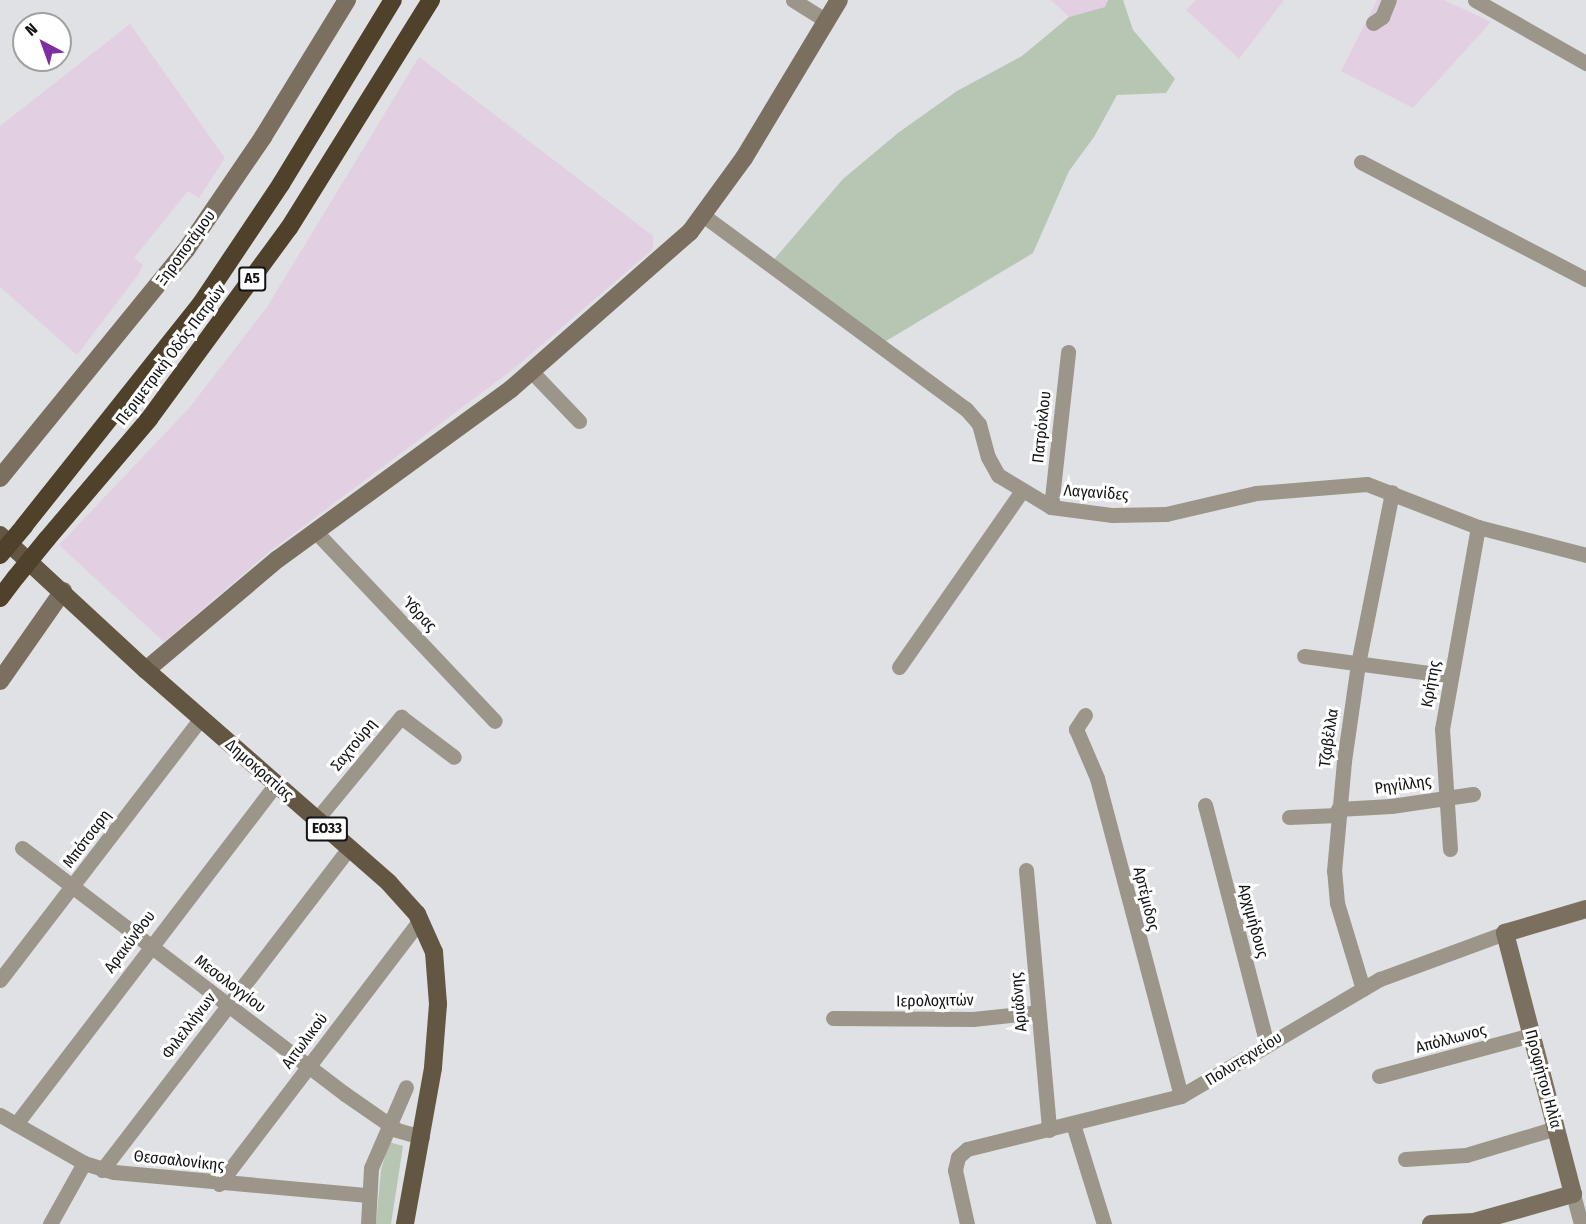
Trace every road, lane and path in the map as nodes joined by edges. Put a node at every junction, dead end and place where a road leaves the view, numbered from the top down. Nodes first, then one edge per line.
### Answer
1 (347, 0) edge
2 (393, 0) edge
3 (431, 0) edge
4 (794, 0) edge
5 (839, 0) edge
6 (1389, 0) edge
7 (1474, 0) edge
8 (826, 21) junction
9 (1373, 23) dead end
10 (1586, 63) edge
11 (1361, 162) dead end
12 (704, 216) junction
13 (1586, 279) edge
14 (1068, 352) dead end
15 (532, 372) junction
16 (579, 422) dead end
17 (0, 478) edge
18 (1021, 492) junction
19 (1392, 492) junction
20 (1051, 507) junction
21 (1478, 526) junction
22 (316, 532) junction
23 (0, 535) edge
24 (0, 555) edge
25 (1586, 555) edge
26 (63, 591) junction
27 (0, 598) edge
28 (1304, 656) dead end
29 (1358, 663) junction
30 (899, 667) dead end
31 (146, 670) junction
32 (1450, 676) junction
33 (0, 681) edge
34 (1085, 715) dead end
35 (200, 719) junction
36 (495, 721) dead end
37 (454, 757) dead end
38 (275, 784) junction
39 (1473, 794) dead end
40 (1444, 797) junction
41 (1205, 805) dead end
42 (1338, 812) junction
43 (1289, 817) dead end
44 (316, 820) junction
45 (22, 848) dead end
46 (349, 848) junction
47 (1450, 849) dead end
48 (1026, 870) dead end
49 (72, 887) junction
50 (1586, 909) edge
51 (420, 920) junction
52 (1505, 933) junction
53 (150, 946) junction
54 (0, 980) edge
55 (1363, 988) junction
56 (228, 1006) junction
57 (1038, 1011) junction
58 (833, 1018) dead end
59 (1531, 1035) junction
60 (1267, 1045) junction
61 (308, 1066) junction
62 (1379, 1076) dead end
63 (406, 1087) dead end
64 (1181, 1096) junction
65 (0, 1115) edge
66 (16, 1124) junction
67 (388, 1124) junction
68 (1073, 1124) junction
69 (1556, 1128) junction
70 (1049, 1130) junction
71 (422, 1137) junction
72 (1405, 1160) dead end
73 (84, 1163) junction
74 (102, 1170) junction
75 (219, 1184) junction
76 (1573, 1194) junction
77 (368, 1195) junction
78 (50, 1224) edge
79 (368, 1224) edge
80 (405, 1224) edge
81 (967, 1224) edge
82 (1104, 1224) edge
83 (1431, 1224) edge
84 (1581, 1224) edge

1 - 17 street, Ξηροποτάμου
2 - 24 highway, Περιμετρική Οδός Πατρών / Α5, bridge
3 - 27 highway, Περιμετρική Οδός Πατρών / Α5, bridge
4 - 8 street
5 - 8 street
6 - 9 street
7 - 10 street
8 - 12 street
11 - 13 street
12 - 15 street
12 - 18 street, Λαγανίδες
14 - 20 street, Πατρόκλου
15 - 16 street
15 - 22 street
18 - 20 street, Λαγανίδες
18 - 30 street
19 - 20 street, Λαγανίδες
19 - 21 street, Λαγανίδες
19 - 29 street, Τζαβέλλα
21 - 25 street, Λαγανίδες
21 - 32 street, Κρήτης
22 - 31 street
22 - 36 street, Ύδρας
23 - 26 main road, Δημοκρατίας / ΕΟ33
26 - 31 main road, Δημοκρατίας / ΕΟ33
26 - 33 street
28 - 29 street
29 - 32 street
29 - 42 street, Τζαβέλλα
31 - 35 main road, Δημοκρατίας / ΕΟ33
32 - 40 street, Κρήτης
34 - 64 street, Αρτέμιδος
35 - 38 main road, Δημοκρατίας / ΕΟ33
35 - 49 street, Μπότσαρη
37 - 44 street, Σαχτούρη
38 - 44 main road, Δημοκρατίας / ΕΟ33
38 - 53 street, Αρακύνθου
39 - 40 street, Ρηγίλλης
40 - 42 street, Ρηγίλλης
40 - 47 street, Κρήτης
41 - 60 street, Αρχιμήδους
42 - 43 street, Ρηγίλλης
42 - 55 street, Τζαβέλλα
44 - 46 main road, Δημοκρατίας / ΕΟ33
45 - 49 street, Μεσολογγίου
46 - 51 main road, Δημοκρατίας / ΕΟ33
46 - 56 street, Φιλελλήνων
48 - 57 street, Αριάδνης
49 - 53 street, Μεσολογγίου
49 - 54 street, Μπότσαρη
50 - 52 street, Πολυτεχνείου
51 - 61 street, Αιτωλικού
51 - 71 main road, Δημοκρατίας / ΕΟ33
52 - 55 street, Πολυτεχνείου
52 - 59 street, Προφήτου Ηλία
53 - 56 street, Μεσολογγίου
53 - 66 street, Αρακύνθου
55 - 60 street, Πολυτεχνείου
56 - 61 street, Μεσολογγίου
56 - 74 street, Φιλελλήνων
57 - 58 street, Ιερολοχιτών
57 - 70 street, Αριάδνης
59 - 62 street, Απόλλωνος
59 - 69 street, Προφήτου Ηλία
60 - 64 street, Πολυτεχνείου
61 - 67 street, Μεσολογγίου
61 - 75 street, Αιτωλικού
63 - 67 street
64 - 68 street, Πολυτεχνείου
65 - 66 street, Θεσσαλονίκης
66 - 73 street, Θεσσαλονίκης
67 - 71 street, Μεσολογγίου
67 - 77 street
68 - 70 street, Πολυτεχνείου
68 - 82 street
69 - 72 street
69 - 76 street, Προφήτου Ηλία
70 - 81 street, Πολυτεχνείου
71 - 80 main road, Δημοκρατίας / ΕΟ33
73 - 74 street, Θεσσαλονίκης
73 - 78 street
74 - 75 street, Θεσσαλονίκης
75 - 77 street, Θεσσαλονίκης
76 - 83 street
76 - 84 street, Προφήτου Ηλία
77 - 79 street

